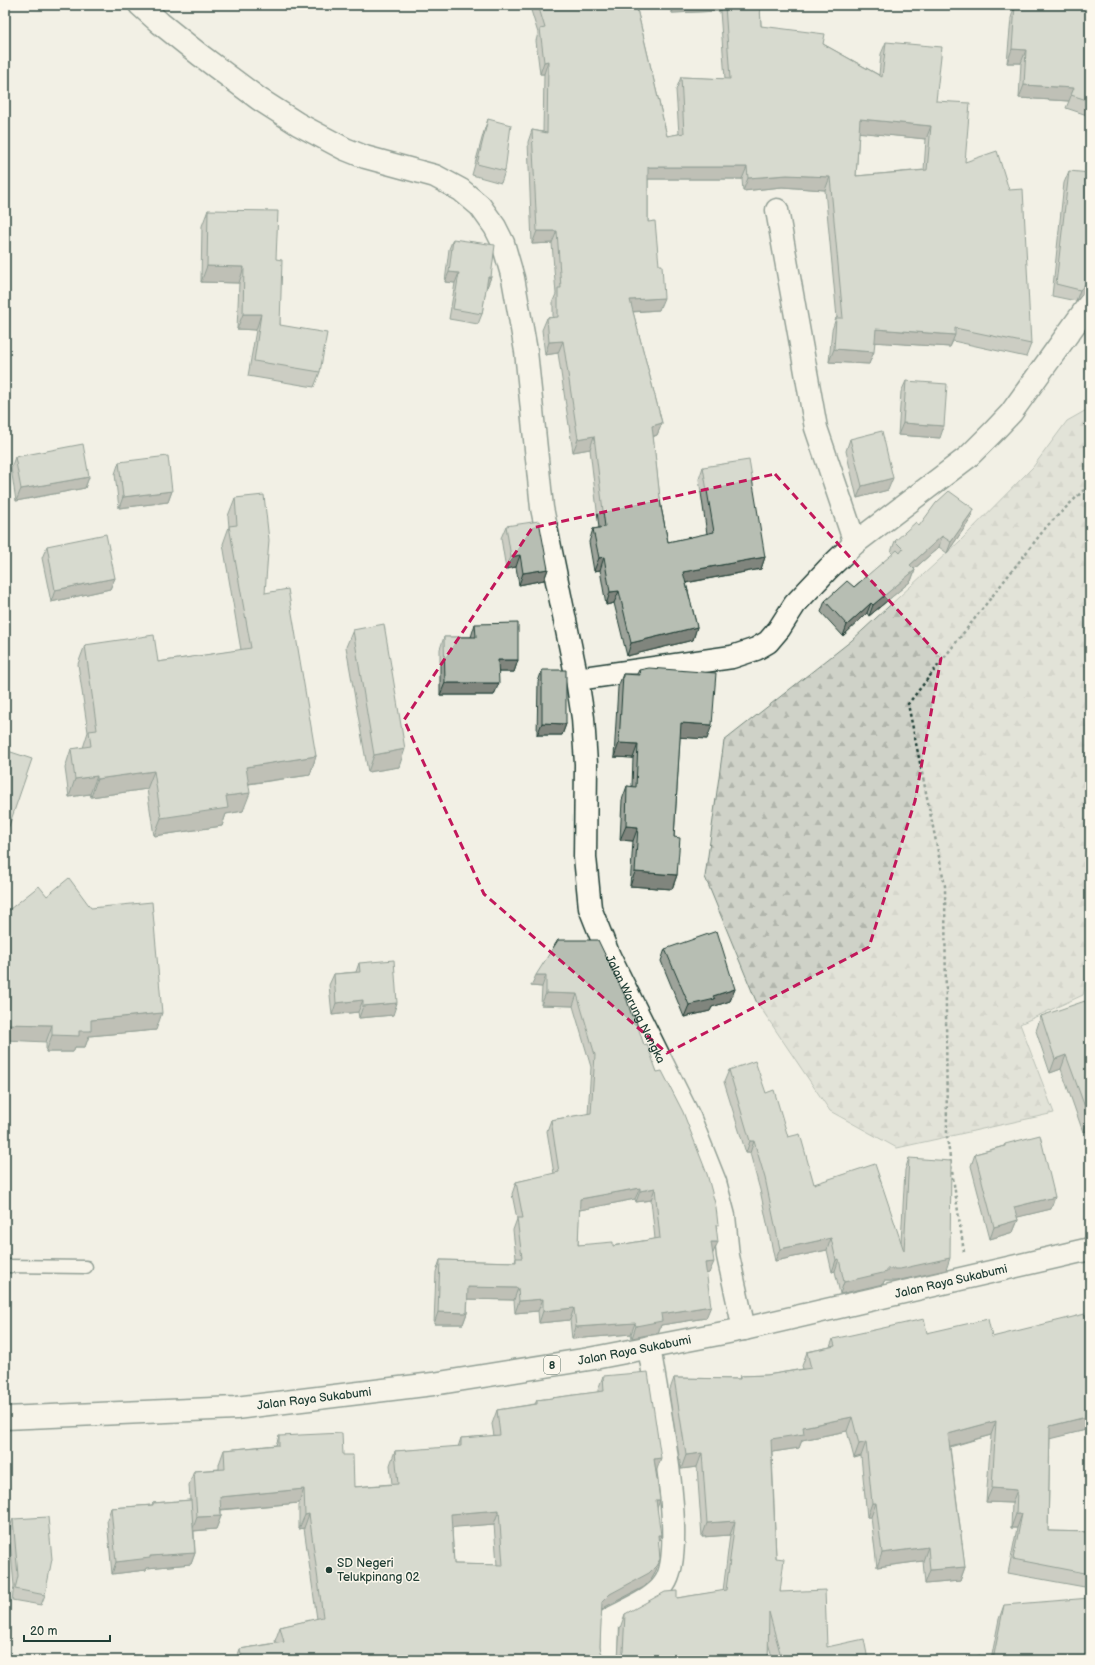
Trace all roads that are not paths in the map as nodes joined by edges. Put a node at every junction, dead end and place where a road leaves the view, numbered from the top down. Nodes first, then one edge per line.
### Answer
1 (140, 5) edge
2 (777, 210) dead end
3 (1090, 303) edge
4 (856, 543) junction
5 (577, 679) junction
6 (1090, 1249) edge
7 (5, 1266) edge
8 (86, 1267) dead end
9 (744, 1329) junction
10 (649, 1347) junction
11 (5, 1418) edge
12 (607, 1660) edge

1 - 5 main road, Jalan Warung Nangka
2 - 4 main road
3 - 4 main road
4 - 5 main road
5 - 9 main road, Jalan Warung Nangka
6 - 9 main road, Jalan Raya Sukabumi / 8
7 - 8 lane
9 - 10 main road, Jalan Raya Sukabumi / 8
10 - 11 main road, Jalan Raya Sukabumi / 8
10 - 12 main road

